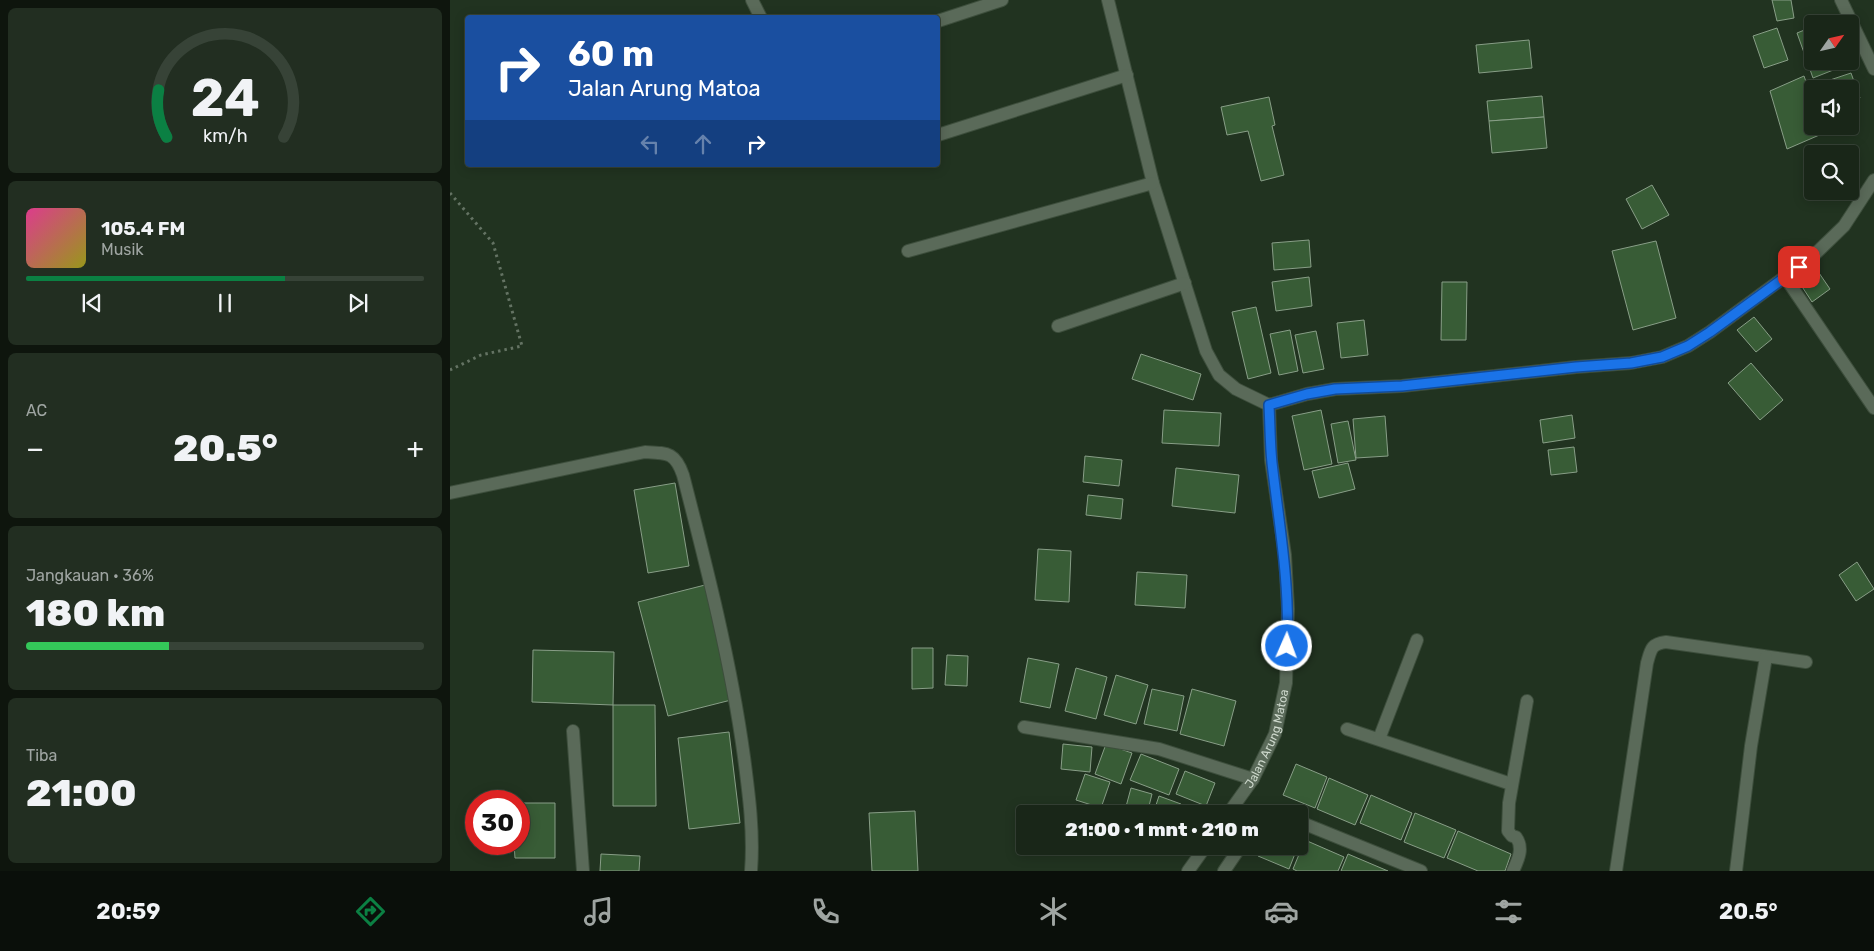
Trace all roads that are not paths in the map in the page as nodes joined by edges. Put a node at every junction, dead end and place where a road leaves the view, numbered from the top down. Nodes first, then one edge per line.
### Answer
1 (752, 0) edge
2 (1002, 0) edge
3 (1108, 0) edge
4 (1841, 0) edge
5 (978, 4) edge
6 (759, 15) edge
7 (940, 21) edge
8 (1874, 69) edge
9 (1127, 75) junction
10 (940, 135) edge
11 (1874, 180) edge
12 (1153, 183) junction
13 (908, 251) dead end
14 (1785, 278) junction
15 (1185, 283) junction
16 (1058, 326) dead end
17 (1269, 405) junction
18 (1874, 408) edge
19 (450, 493) edge
20 (1416, 640) dead end
21 (1766, 657) junction
22 (1806, 662) dead end
23 (1527, 701) dead end
24 (1024, 727) dead end
25 (1347, 729) dead end
26 (573, 731) dead end
27 (1379, 739) junction
28 (1254, 779) junction
29 (1511, 784) junction
30 (1235, 805) edge
31 (1308, 825) edge
32 (1200, 855) edge
33 (1235, 855) edge
34 (583, 871) edge
35 (751, 871) edge
36 (1188, 871) edge
37 (1224, 871) edge
38 (1421, 871) edge
39 (1514, 871) edge
40 (1616, 871) edge
41 (1736, 871) edge

1 - 6 street
2 - 5 street
3 - 9 street
4 - 8 street
5 - 7 street
9 - 10 street
9 - 12 street
11 - 14 street
12 - 13 street
12 - 15 street
14 - 17 street
14 - 18 street
15 - 16 street
15 - 17 street
17 - 28 street, Jalan Arung Matoa
19 - 35 street
20 - 27 street
21 - 22 street
21 - 40 street
21 - 41 street
23 - 29 street
24 - 28 street
25 - 27 street
26 - 34 street
27 - 29 street
28 - 30 street, Jalan Arung Matoa
29 - 39 street
31 - 38 street
32 - 36 street
33 - 37 street

